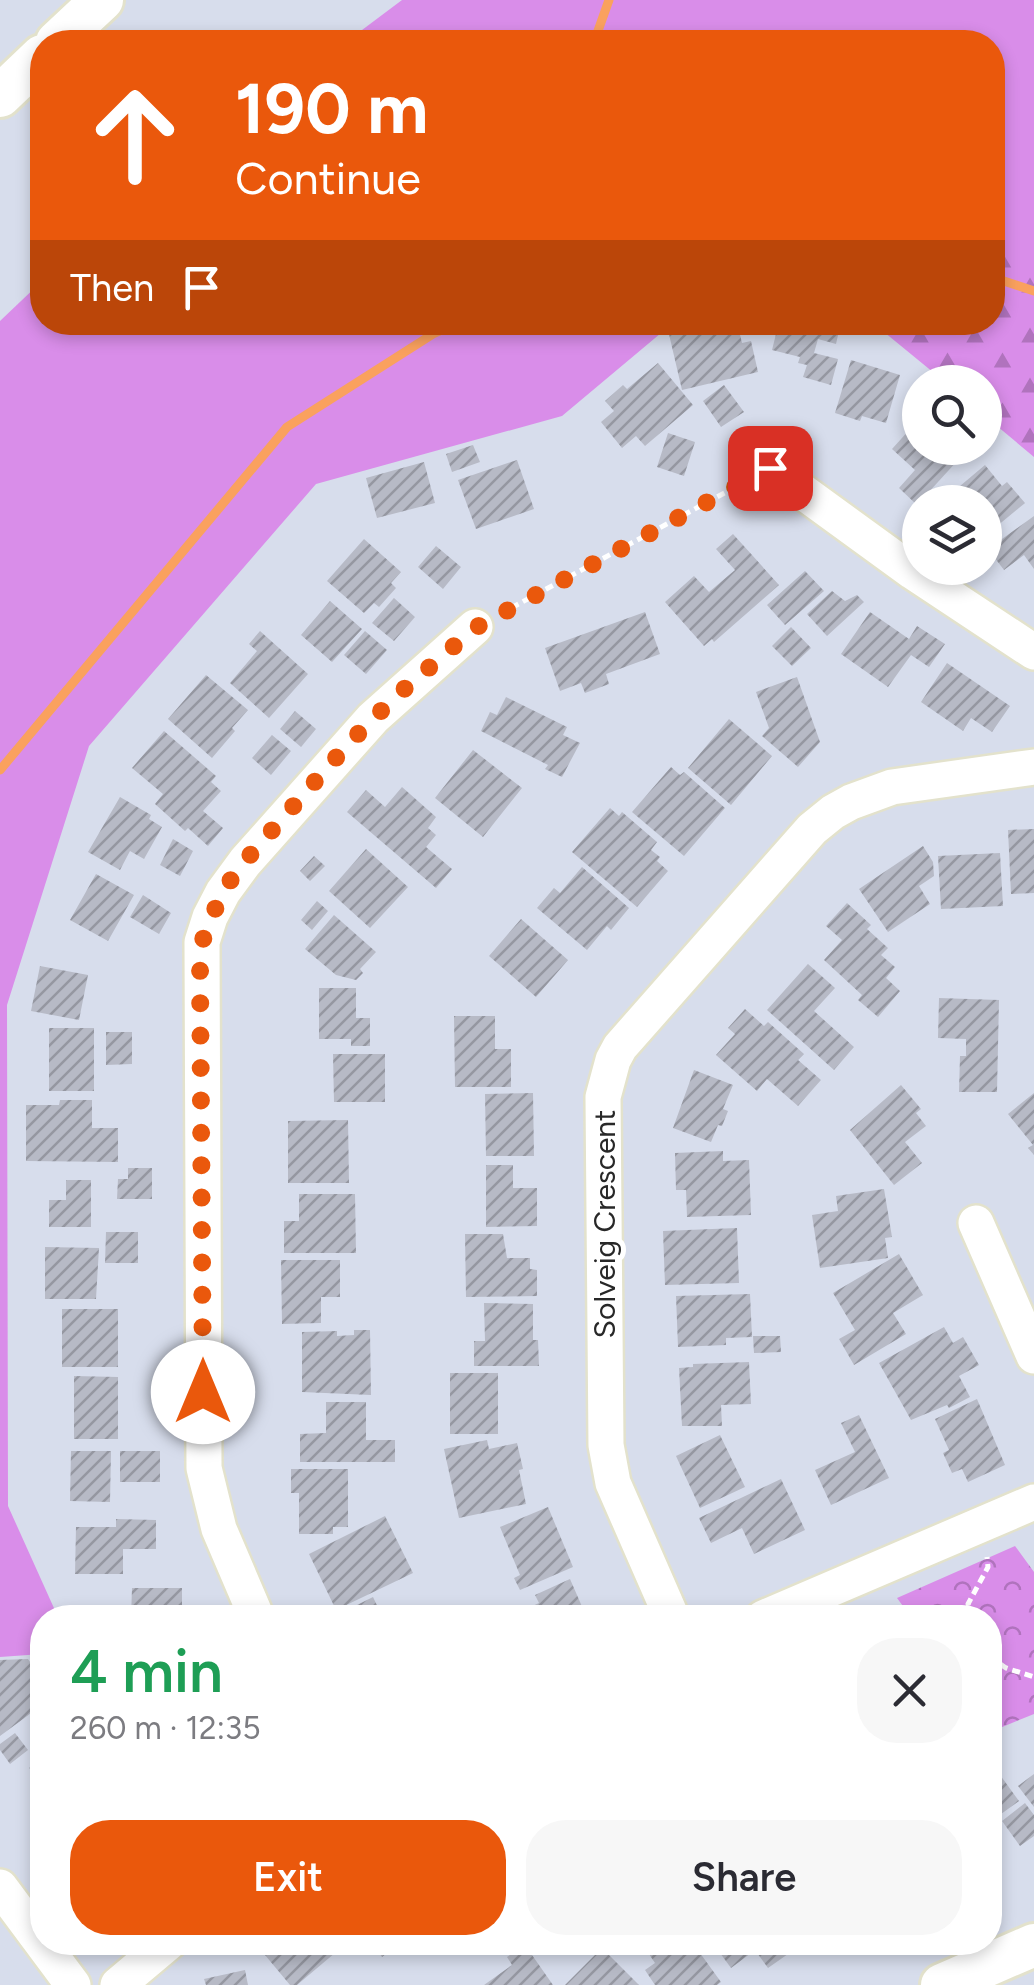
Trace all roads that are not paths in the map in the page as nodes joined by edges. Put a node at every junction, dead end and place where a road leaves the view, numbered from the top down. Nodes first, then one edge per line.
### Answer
1 (102, 0) edge
2 (70, 30) edge
3 (30, 67) edge
4 (0, 96) edge
5 (770, 468) road end
6 (475, 628) road end
7 (1034, 652) edge
8 (1034, 767) edge
9 (976, 1223) dead end
10 (1034, 1356) edge
11 (1034, 1502) edge
12 (251, 1605) edge
13 (666, 1605) edge
14 (794, 1605) edge
15 (0, 1886) edge
16 (30, 1927) edge
17 (1034, 1945) edge
18 (51, 1955) edge
19 (154, 1955) edge
20 (73, 1985) edge
21 (118, 1985) edge
22 (942, 1985) edge

1 - 2 street
3 - 4 street
5 - 7 street
6 - 12 street
8 - 13 street, Solveig Crescent
9 - 10 street
11 - 14 street
15 - 16 street
17 - 22 street
18 - 20 street
19 - 21 street

